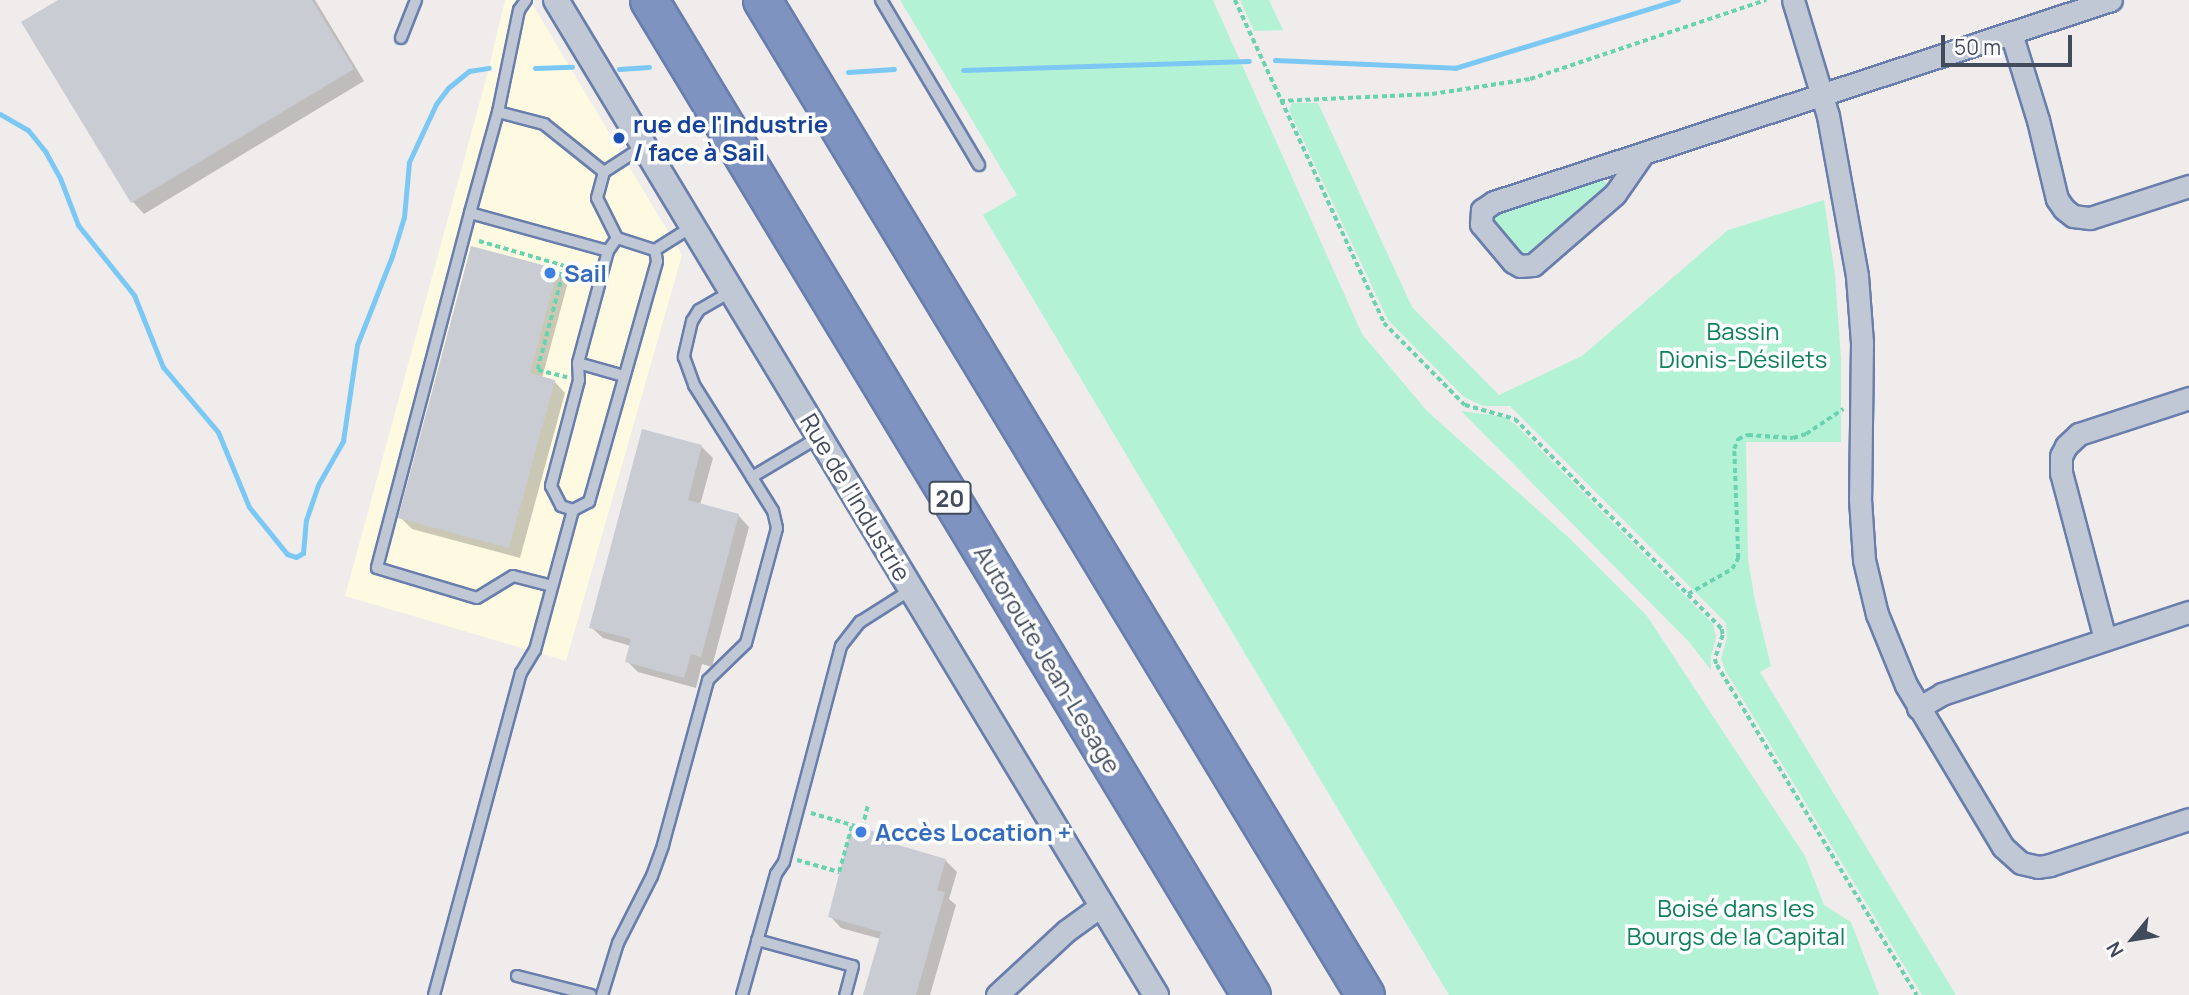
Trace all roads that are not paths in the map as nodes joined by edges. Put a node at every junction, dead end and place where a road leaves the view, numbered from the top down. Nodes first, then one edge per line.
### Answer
1 (416, 0) edge
2 (526, 0) edge
3 (556, 0) edge
4 (649, 0) edge
5 (762, 0) edge
6 (881, 0) edge
7 (1793, 0) edge
8 (2111, 0) edge
9 (2011, 33) junction
10 (401, 38) dead end
11 (1822, 95) junction
12 (498, 112) junction
13 (645, 146) junction
14 (1642, 155) junction
15 (979, 164) dead end
16 (604, 172) junction
17 (2189, 186) edge
18 (470, 213) junction
19 (693, 226) junction
20 (617, 238) junction
21 (655, 250) junction
22 (608, 251) junction
23 (732, 291) junction
24 (578, 363) junction
25 (624, 376) junction
26 (2189, 398) edge
27 (820, 436) junction
28 (752, 477) junction
29 (573, 510) junction
30 (552, 586) junction
31 (912, 589) junction
32 (2189, 612) edge
33 (2105, 639) junction
34 (1918, 708) junction
35 (2189, 819) edge
36 (1101, 905) junction
37 (757, 940) junction
38 (517, 976) dead end
39 (433, 995) edge
40 (591, 995) edge
41 (602, 995) edge
42 (741, 995) edge
43 (845, 995) edge
44 (997, 995) edge
45 (1156, 995) edge
46 (1251, 995) edge
47 (1365, 995) edge

1 - 10 lane
2 - 12 lane
3 - 13 street, Rue de l'Industrie
4 - 46 highway, Autoroute Jean-Lesage / 20
5 - 47 highway
6 - 15 lane
7 - 11 street
8 - 9 street
9 - 11 street
9 - 17 street
11 - 14 street
11 - 34 street
12 - 16 lane
12 - 18 lane
13 - 16 lane
13 - 19 street, Rue de l'Industrie
14 - 14 street
16 - 20 lane
18 - 22 lane
18 - 30 lane
19 - 21 lane
19 - 23 street, Rue de l'Industrie
20 - 21 lane
20 - 22 lane
21 - 25 lane
22 - 24 lane
23 - 27 street, Rue de l'Industrie
23 - 28 lane
24 - 25 lane
24 - 29 lane
25 - 29 lane
26 - 33 street
27 - 28 lane
27 - 31 street, Rue de l'Industrie
28 - 41 lane
29 - 30 lane
30 - 39 lane
31 - 36 street, Rue de l'Industrie
31 - 37 lane
32 - 33 street
33 - 34 street
34 - 35 street
36 - 44 street
36 - 45 street, Rue de l'Industrie
37 - 42 lane
37 - 43 lane
38 - 40 lane

